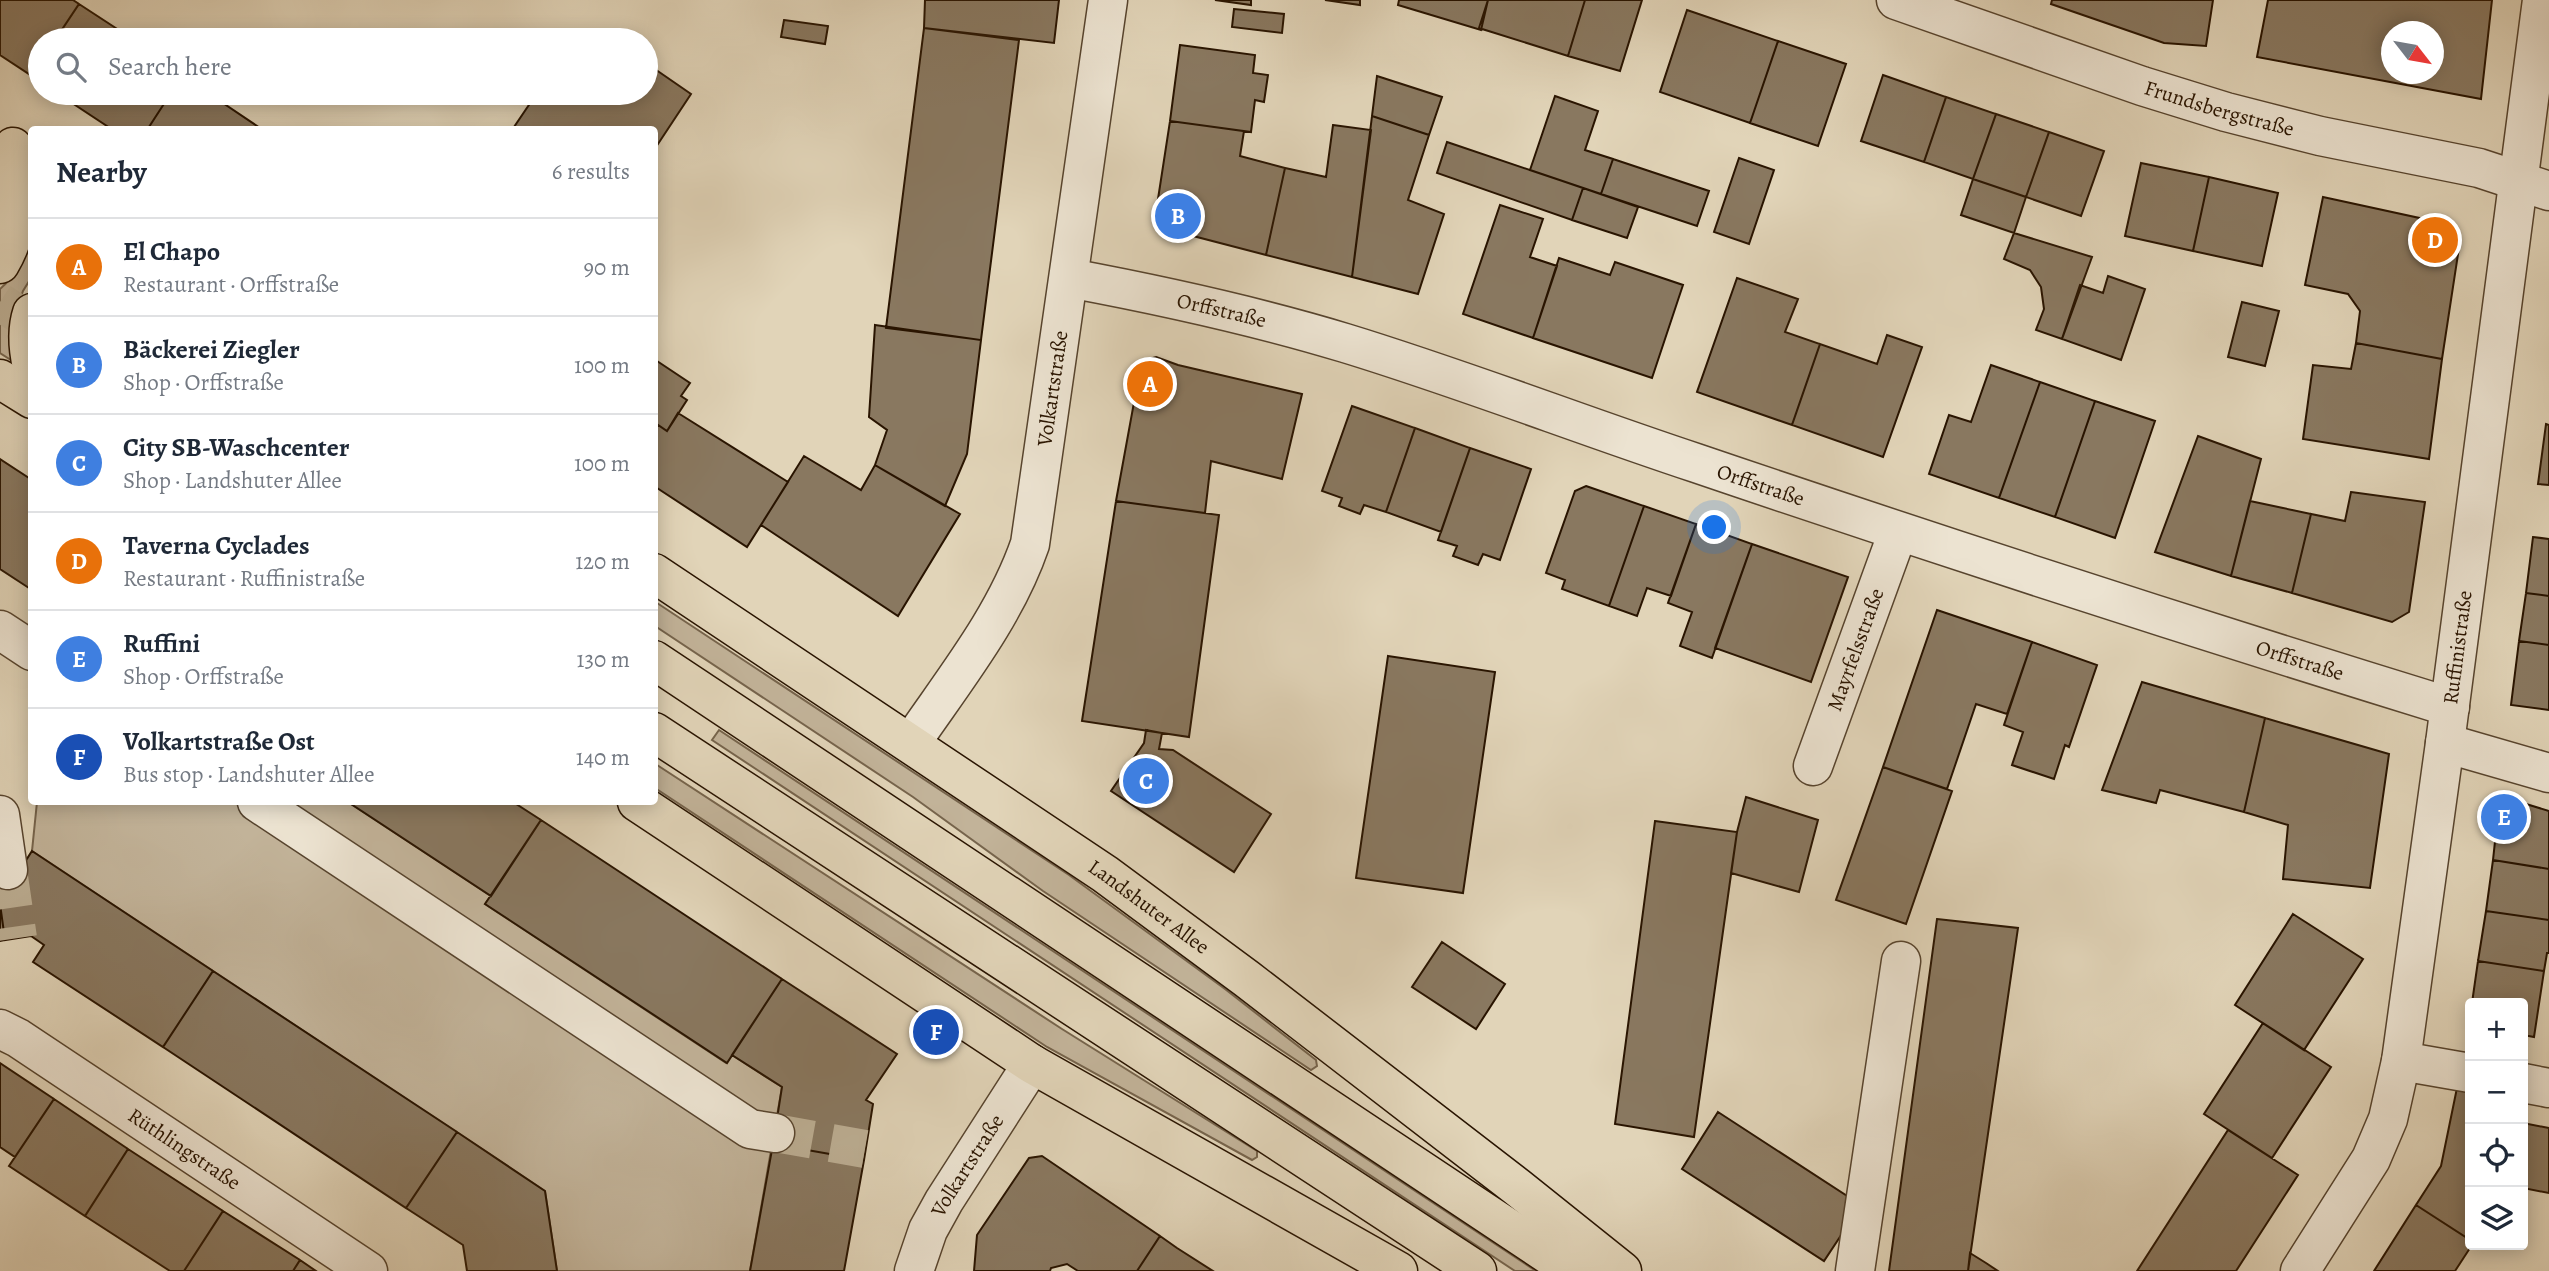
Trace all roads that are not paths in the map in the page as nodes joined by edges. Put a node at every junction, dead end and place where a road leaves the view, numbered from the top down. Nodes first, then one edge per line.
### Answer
1 (1108, 0) edge
2 (1896, 0) edge
3 (2542, 0) edge
4 (15, 148) edge
5 (2533, 186) edge
6 (0, 264) edge
7 (1069, 278) junction
8 (28, 327) edge
9 (28, 351) edge
10 (0, 379) edge
11 (28, 396) edge
12 (1898, 532) junction
13 (658, 576) edge
14 (0, 630) edge
15 (28, 648) edge
16 (658, 663) edge
17 (2447, 725) junction
18 (658, 735) edge
19 (911, 743) junction
20 (1813, 766) dead end
21 (2549, 773) edge
22 (262, 805) edge
23 (642, 805) edge
24 (0, 815) edge
25 (8, 870) tunnel mouth
26 (1901, 961) dead end
27 (0, 1029) edge
28 (2401, 1062) junction
29 (1032, 1064) junction
30 (2465, 1072) edge
31 (2528, 1084) edge
32 (2549, 1088) edge
33 (775, 1133) tunnel mouth
34 (368, 1271) edge
35 (914, 1271) edge
36 (1398, 1271) edge
37 (1477, 1271) edge
38 (1573, 1271) edge
39 (1622, 1271) edge
40 (1855, 1271) edge
41 (2300, 1271) edge

1 - 7 street, Volkartstraße
2 - 5 street, Frundsbergstraße
3 - 5 street, Ruffinistraße
4 - 6 main road
5 - 17 street, Ruffinistraße
7 - 12 street, Orffstraße
7 - 19 street, Volkartstraße
8 - 9 main road
10 - 11 main road
12 - 17 street, Orffstraße
12 - 20 street, Mayrfelsstraße
13 - 19 main road, Landshuter Allee
14 - 15 street
16 - 38 main road
17 - 21 street, Orffstraße
17 - 28 street, Ruffinistraße
18 - 37 main road
19 - 39 main road, Landshuter Allee
22 - 33 street
23 - 29 main road
24 - 25 street
26 - 40 street
27 - 34 street, Rüthlingstraße
28 - 30 street
28 - 41 street, Ruffinistraße
29 - 35 street, Volkartstraße
29 - 36 main road
31 - 32 street

